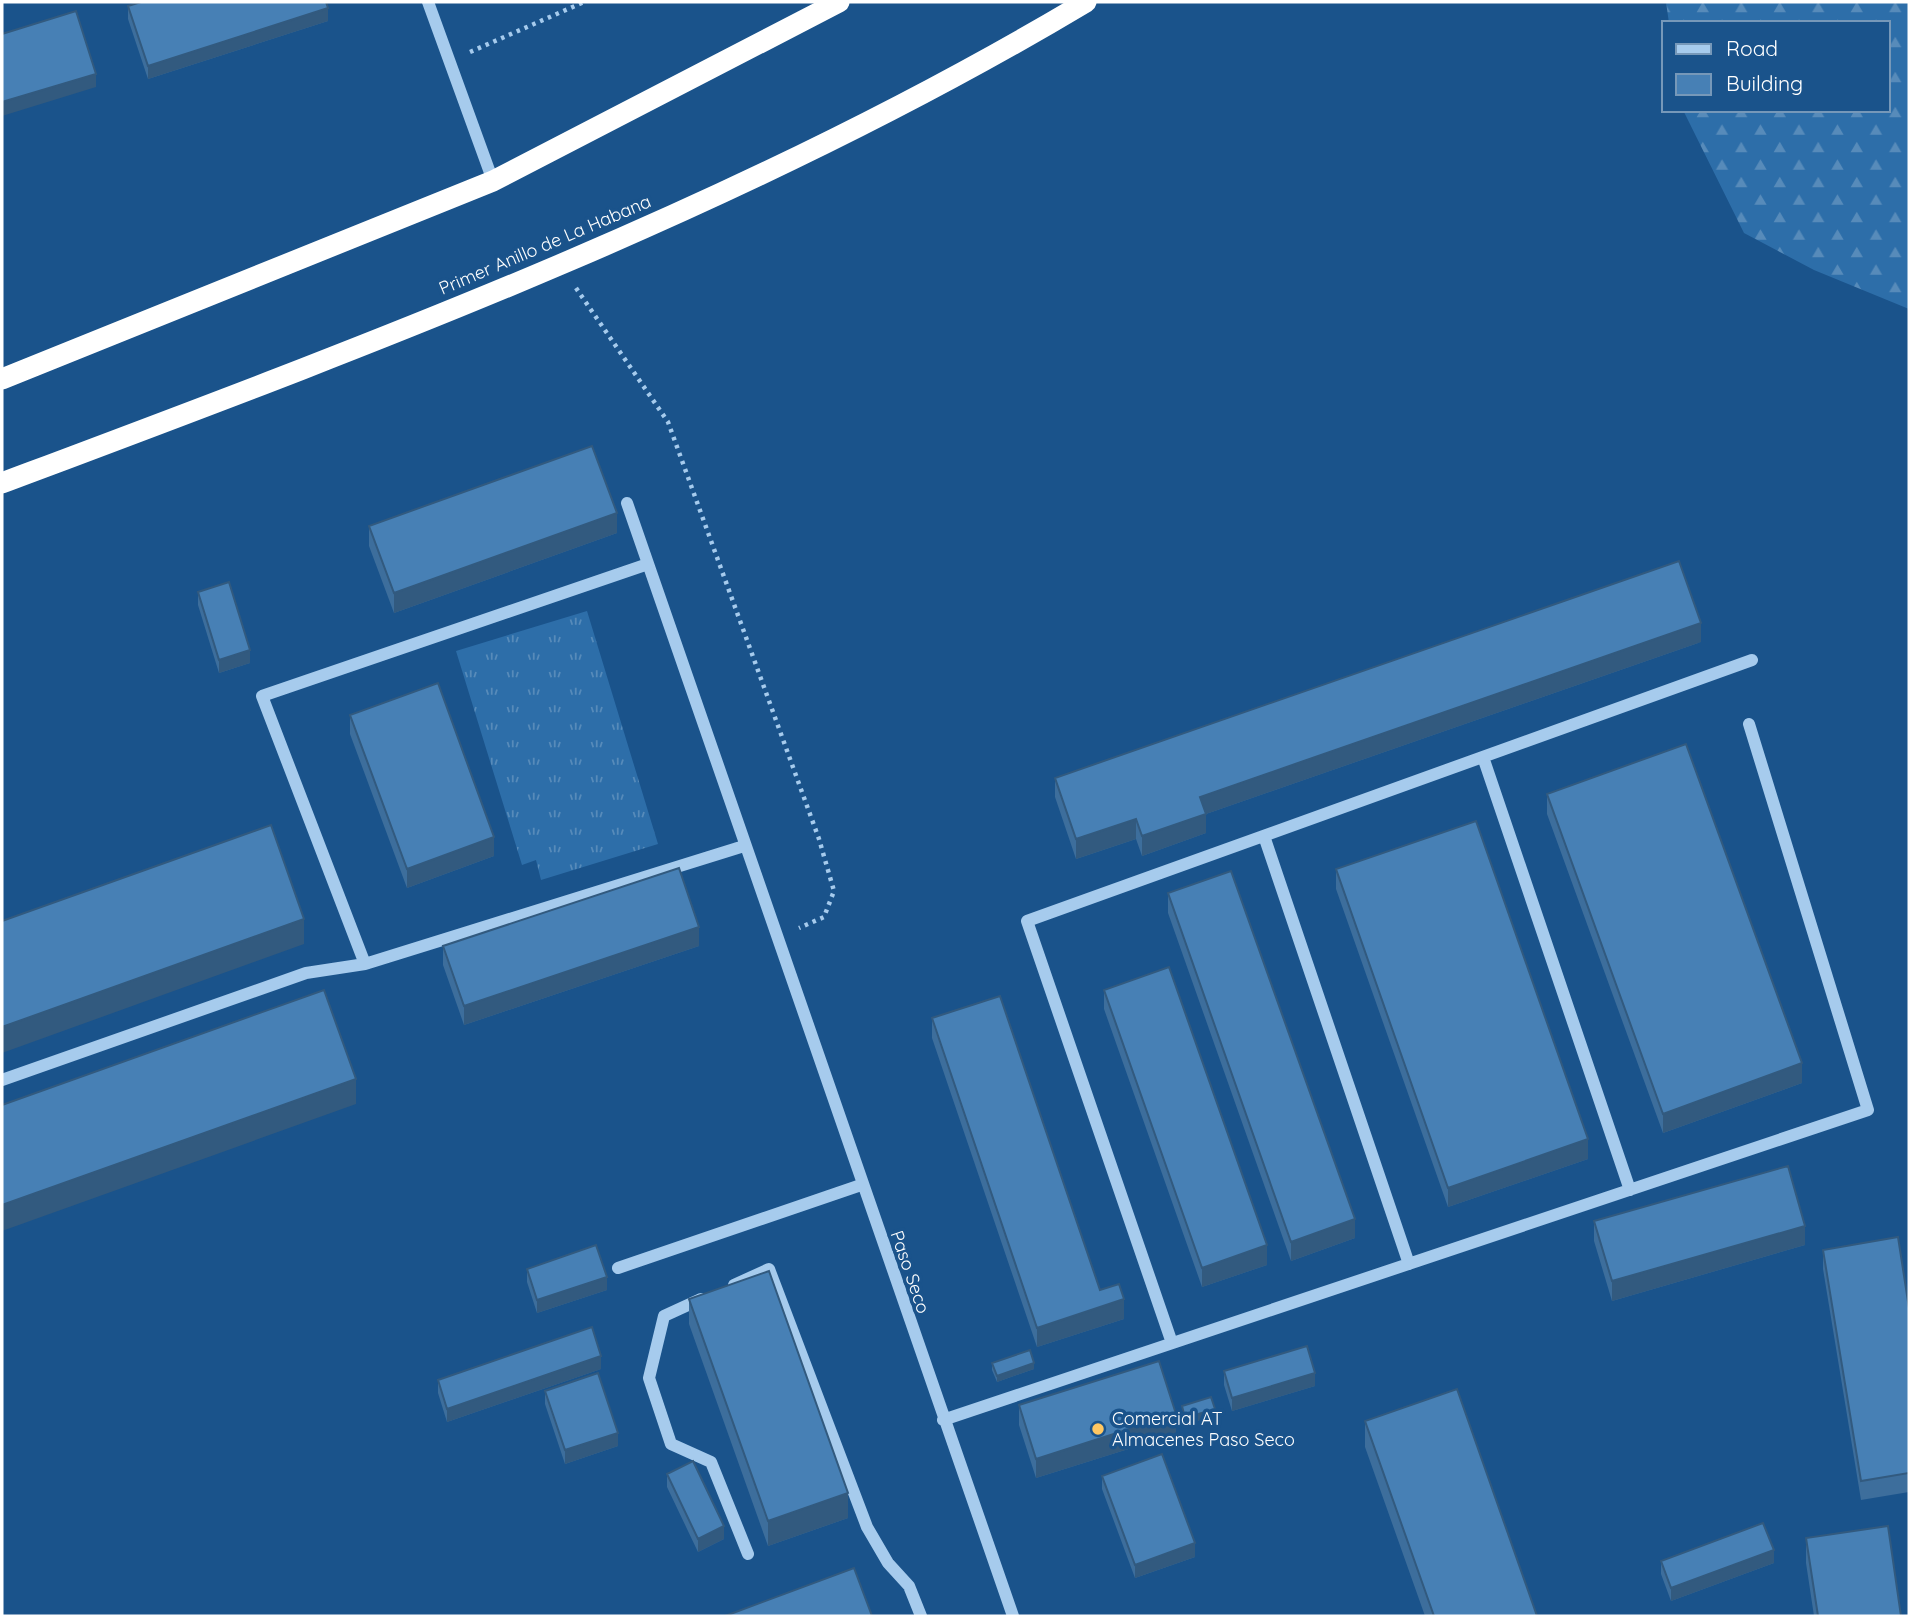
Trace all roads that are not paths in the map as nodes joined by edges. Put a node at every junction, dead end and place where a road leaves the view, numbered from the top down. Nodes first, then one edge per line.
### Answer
1 (428, 2) edge
2 (839, 2) edge
3 (1086, 2) edge
4 (493, 181) junction
5 (2, 379) edge
6 (2, 483) edge
7 (628, 503) dead end
8 (648, 565) junction
9 (1752, 660) dead end
10 (1749, 724) dead end
11 (1483, 757) junction
12 (1264, 836) junction
13 (744, 846) junction
14 (365, 964) junction
15 (2, 1080) edge
16 (861, 1185) junction
17 (1630, 1190) junction
18 (1409, 1264) junction
19 (618, 1268) dead end
20 (1172, 1343) junction
21 (943, 1420) junction
22 (748, 1554) dead end
23 (921, 1616) edge
24 (1013, 1616) edge

1 - 4 street
2 - 4 highway
3 - 6 highway, Primer Anillo de La Habana
4 - 5 highway
7 - 8 street, Paso Seco
8 - 13 street, Paso Seco
8 - 14 street
9 - 11 street
10 - 17 street
11 - 12 street
11 - 17 street
12 - 18 street
12 - 20 street
13 - 14 street
13 - 16 street, Paso Seco
14 - 15 street
16 - 19 street
16 - 21 street, Paso Seco
17 - 18 street
18 - 20 street
20 - 21 street
21 - 24 street, Paso Seco
22 - 23 street

